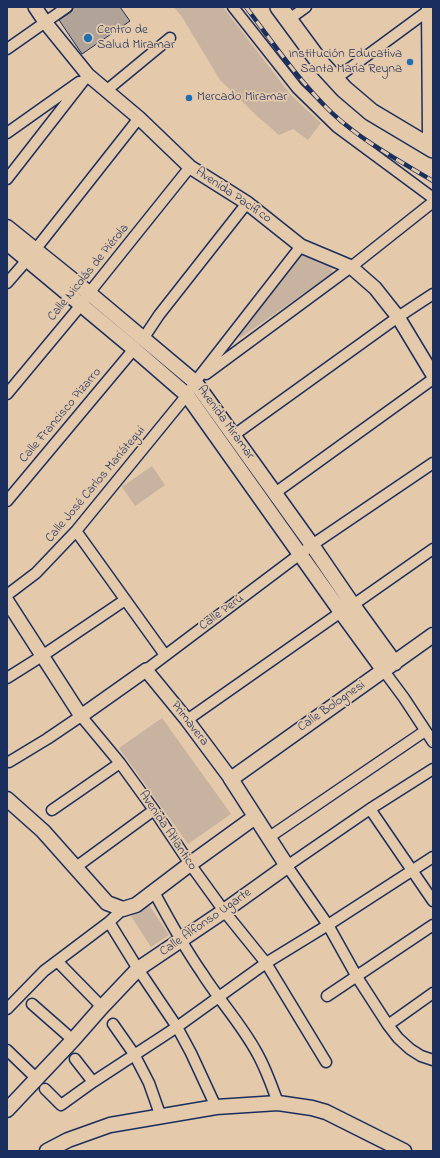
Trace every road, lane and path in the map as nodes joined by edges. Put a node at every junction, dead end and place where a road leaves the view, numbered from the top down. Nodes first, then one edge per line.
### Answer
1 (35, 7) edge
2 (67, 7) edge
3 (233, 7) edge
4 (429, 8) edge
5 (293, 11) edge
6 (45, 22) junction
7 (170, 38) dead end
8 (7, 49) edge
9 (88, 75) junction
10 (339, 77) junction
11 (107, 90) junction
12 (139, 118) junction
13 (7, 133) edge
14 (432, 142) edge
15 (190, 166) junction
16 (7, 179) edge
17 (433, 198) edge
18 (433, 202) edge
19 (247, 203) junction
20 (7, 227) edge
21 (7, 243) edge
22 (301, 246) junction
23 (31, 255) junction
24 (351, 267) junction
25 (7, 283) edge
26 (89, 293) junction
27 (433, 294) edge
28 (81, 305) junction
29 (398, 317) junction
30 (138, 344) junction
31 (433, 375) edge
32 (433, 379) edge
33 (195, 382) junction
34 (7, 394) edge
35 (187, 396) junction
36 (234, 435) junction
37 (433, 463) edge
38 (275, 493) junction
39 (7, 501) edge
40 (76, 530) junction
41 (312, 545) junction
42 (433, 549) edge
43 (300, 555) junction
44 (7, 595) edge
45 (125, 600) junction
46 (7, 601) edge
47 (347, 608) junction
48 (433, 635) edge
49 (165, 655) junction
50 (42, 656) junction
51 (389, 667) junction
52 (146, 670) junction
53 (7, 678) edge
54 (81, 716) junction
55 (187, 720) junction
56 (425, 731) junction
57 (433, 742) edge
58 (9, 762) dead end
59 (120, 763) junction
60 (433, 769) edge
61 (231, 779) junction
62 (7, 800) edge
63 (370, 809) junction
64 (52, 810) dead end
65 (154, 810) junction
66 (255, 818) junction
67 (268, 838) junction
68 (433, 857) edge
69 (190, 864) junction
70 (287, 866) junction
71 (76, 867) junction
72 (412, 871) junction
73 (154, 892) junction
74 (433, 902) edge
75 (123, 909) junction
76 (224, 911) junction
77 (109, 922) junction
78 (328, 925) junction
79 (433, 925) edge
80 (180, 940) junction
81 (57, 961) junction
82 (266, 963) junction
83 (138, 969) junction
84 (357, 977) junction
85 (433, 993) edge
86 (327, 996) dead end
87 (218, 998) junction
88 (32, 1004) dead end
89 (102, 1007) junction
90 (7, 1009) edge
91 (113, 1024) dead end
92 (388, 1025) junction
93 (177, 1027) junction
94 (73, 1040) junction
95 (7, 1050) edge
96 (134, 1054) junction
97 (75, 1059) dead end
98 (433, 1060) edge
99 (326, 1062) dead end
100 (93, 1082) junction
101 (41, 1084) junction
102 (278, 1103) junction
103 (216, 1107) junction
104 (7, 1110) edge
105 (161, 1117) junction
106 (47, 1151) edge
107 (404, 1151) edge

1 - 6 street, Avenida Pacifico
2 - 6 street
3 - 17 street
4 - 10 street
4 - 14 main road
5 - 10 highway
6 - 8 street
6 - 9 street, Avenida Pacifico
7 - 11 street
9 - 11 street, Avenida Pacifico
9 - 13 street
9 - 16 street
10 - 14 highway
11 - 12 street, Avenida Pacifico
12 - 15 street, Avenida Pacifico
12 - 23 street
15 - 19 street, Avenida Pacifico
15 - 26 street, Calle Nicolás de Piérola
18 - 24 street
19 - 22 street, Avenida Pacifico
19 - 30 street, Calle Francisco Pizarro
20 - 23 main road, Avenida Miramar
21 - 23 main road, Avenida Miramar
22 - 24 street, Avenida Pacifico
22 - 33 street, Calle José Carlos Mariátegui
23 - 25 street
23 - 26 main road, Avenida Miramar
23 - 28 main road, Avenida Miramar
24 - 29 street, Avenida Pacifico
24 - 33 street
26 - 28 street, Calle Nicolás de Piérola
26 - 30 main road, Avenida Miramar
27 - 29 street
28 - 30 main road, Avenida Miramar
28 - 34 street, Calle Nicolás de Piérola
29 - 31 street, Avenida Pacifico
29 - 36 street
30 - 33 main road, Avenida Miramar
30 - 35 main road, Avenida Miramar
30 - 39 street, Calle Francisco Pizarro
32 - 38 street
33 - 35 street, Calle José Carlos Mariátegui
33 - 36 main road, Avenida Miramar
35 - 40 street, Calle José Carlos Mariátegui
35 - 43 main road, Avenida Miramar
36 - 38 main road, Avenida Miramar
37 - 41 street, Calle Perú
38 - 41 main road, Avenida Miramar
40 - 44 street, Calle José Carlos Mariátegui
40 - 45 street
41 - 43 street, Calle Perú
41 - 47 main road, Avenida Miramar
42 - 47 street
43 - 47 main road, Avenida Miramar
43 - 49 street, Calle Perú
45 - 49 street
45 - 50 street
46 - 50 street, Avenida Atlantico
47 - 51 main road, Avenida Miramar
47 - 55 street
48 - 51 main road, Calle Bolognesi
49 - 52 street, Calle Perú
50 - 53 street
50 - 54 street, Avenida Atlantico
51 - 56 street
51 - 61 main road, Calle Bolognesi
52 - 54 street, Calle Perú
52 - 55 street, Primavera
54 - 58 street, Calle Perú
54 - 59 street, Avenida Atlantico
55 - 61 street, Primavera
56 - 57 street
56 - 67 street
59 - 64 street
59 - 65 street, Avenida Atlantico
60 - 63 street, Calle Alfonso Ugarte
61 - 66 main road
62 - 71 main road
63 - 70 street, Calle Alfonso Ugarte
63 - 72 street
65 - 69 street, Avenida Atlantico
65 - 71 street
66 - 67 main road
66 - 69 main road
67 - 70 main road
68 - 72 street
69 - 73 main road
69 - 76 street, Avenida Atlantico
70 - 76 main road, Calle Alfonso Ugarte
70 - 78 street
71 - 75 main road
72 - 74 street
72 - 78 street
73 - 75 main road
73 - 80 street
75 - 77 street
76 - 80 main road, Calle Alfonso Ugarte
76 - 82 street, Avenida Atlantico
77 - 81 street
77 - 83 street
78 - 82 street
78 - 84 street
79 - 84 street
80 - 83 main road, Calle Alfonso Ugarte
80 - 87 street
81 - 89 street
81 - 90 street
82 - 87 street
82 - 99 street, Avenida Atlantico
83 - 89 main road, Calle Alfonso Ugarte
83 - 93 street
84 - 86 street
84 - 92 street
85 - 92 street
87 - 93 street
87 - 102 street
88 - 94 street
89 - 94 main road, Calle Alfonso Ugarte
91 - 96 street
92 - 98 street
93 - 96 street
93 - 103 street
94 - 101 main road, Calle Alfonso Ugarte
95 - 101 street
96 - 100 street
96 - 105 street
97 - 100 street
100 - 101 street
101 - 104 main road, Calle Alfonso Ugarte
102 - 103 main road
102 - 107 main road
103 - 105 main road
105 - 106 main road

